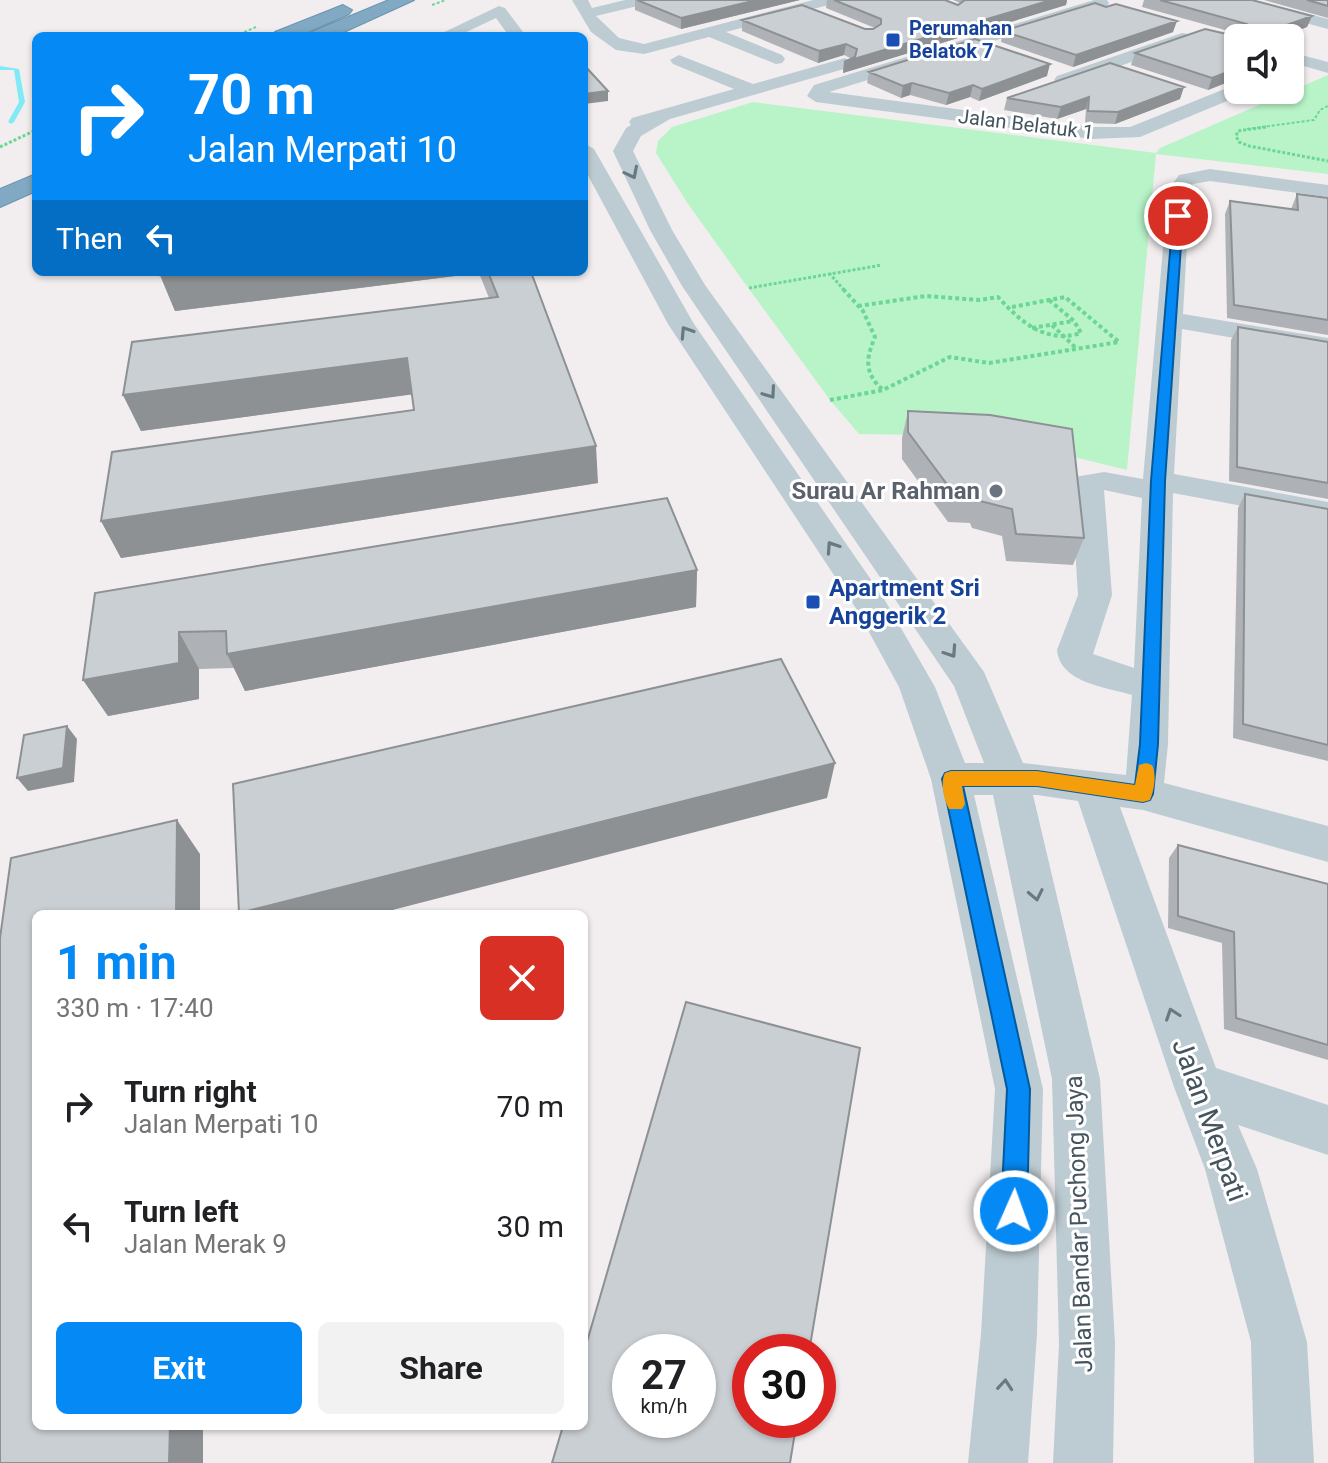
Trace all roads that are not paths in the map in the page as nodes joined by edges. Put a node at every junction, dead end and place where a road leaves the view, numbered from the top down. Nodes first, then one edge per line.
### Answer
1 (368, 0) edge
2 (405, 0) edge
3 (645, 0) edge
4 (1055, 0) edge
5 (1235, 0) edge
6 (1102, 3) edge
7 (1315, 5) edge
8 (820, 6) edge
9 (583, 7) edge
10 (1289, 14) junction
11 (1173, 23) edge
12 (1328, 24) edge
13 (292, 32) edge
14 (329, 32) edge
15 (453, 32) edge
16 (515, 32) edge
17 (711, 32) junction
18 (974, 42) junction
19 (1002, 52) edge
20 (776, 59) dead end
21 (679, 60) dead end
22 (1304, 61) edge
23 (1106, 65) junction
24 (1045, 67) edge
25 (1328, 68) edge
26 (1136, 75) edge
27 (1073, 76) junction
28 (1045, 86) edge
29 (753, 90) junction
30 (1182, 91) edge
31 (1224, 96) edge
32 (1004, 101) edge
33 (1212, 101) junction
34 (962, 115) junction
35 (662, 117) junction
36 (593, 137) edge
37 (32, 183) edge
38 (1328, 191) edge
39 (0, 199) edge
40 (1172, 320) junction
41 (1328, 346) edge
42 (1158, 486) junction
43 (1328, 512) edge
44 (1151, 687) junction
45 (1009, 777) junction
46 (951, 779) junction
47 (1093, 787) junction
48 (1143, 794) junction
49 (1328, 844) edge
50 (1198, 1087) junction
51 (1328, 1130) edge
52 (998, 1463) edge
53 (1083, 1463) edge
54 (1284, 1463) edge

1 - 13 highway
2 - 14 highway
3 - 9 street
4 - 29 street, Jalan Bandar Puchong Jaya
5 - 10 street
6 - 18 street
7 - 10 street
8 - 17 street
9 - 17 street
10 - 12 street
11 - 23 street
15 - 16 street
17 - 20 street
18 - 19 street
18 - 34 street, Jalan Belatuk 1
21 - 29 street
22 - 25 street
23 - 26 street
23 - 27 street
24 - 27 street
27 - 28 street
29 - 35 street, Jalan Bandar Puchong Jaya
30 - 33 street
31 - 33 street, Jalan Belatuk 1
32 - 34 street
33 - 34 street, Jalan Belatuk 1
35 - 36 street, Jalan Bandar Puchong Jaya
35 -> 45 street, Jalan Bandar Puchong Jaya
46 -> 36 street, Jalan Bandar Puchong Jaya
37 - 39 highway
38 - 40 street
40 - 41 street
40 - 42 street
42 - 43 street
42 - 44 street
42 - 44 street
44 - 48 street
45 - 46 street
45 - 47 street
45 -> 53 street, Jalan Bandar Puchong Jaya
52 -> 46 street, Jalan Bandar Puchong Jaya
47 - 48 street
50 -> 47 street, Jalan Merpati
48 - 49 street
50 - 51 street
50 - 54 street, Jalan Merpati

